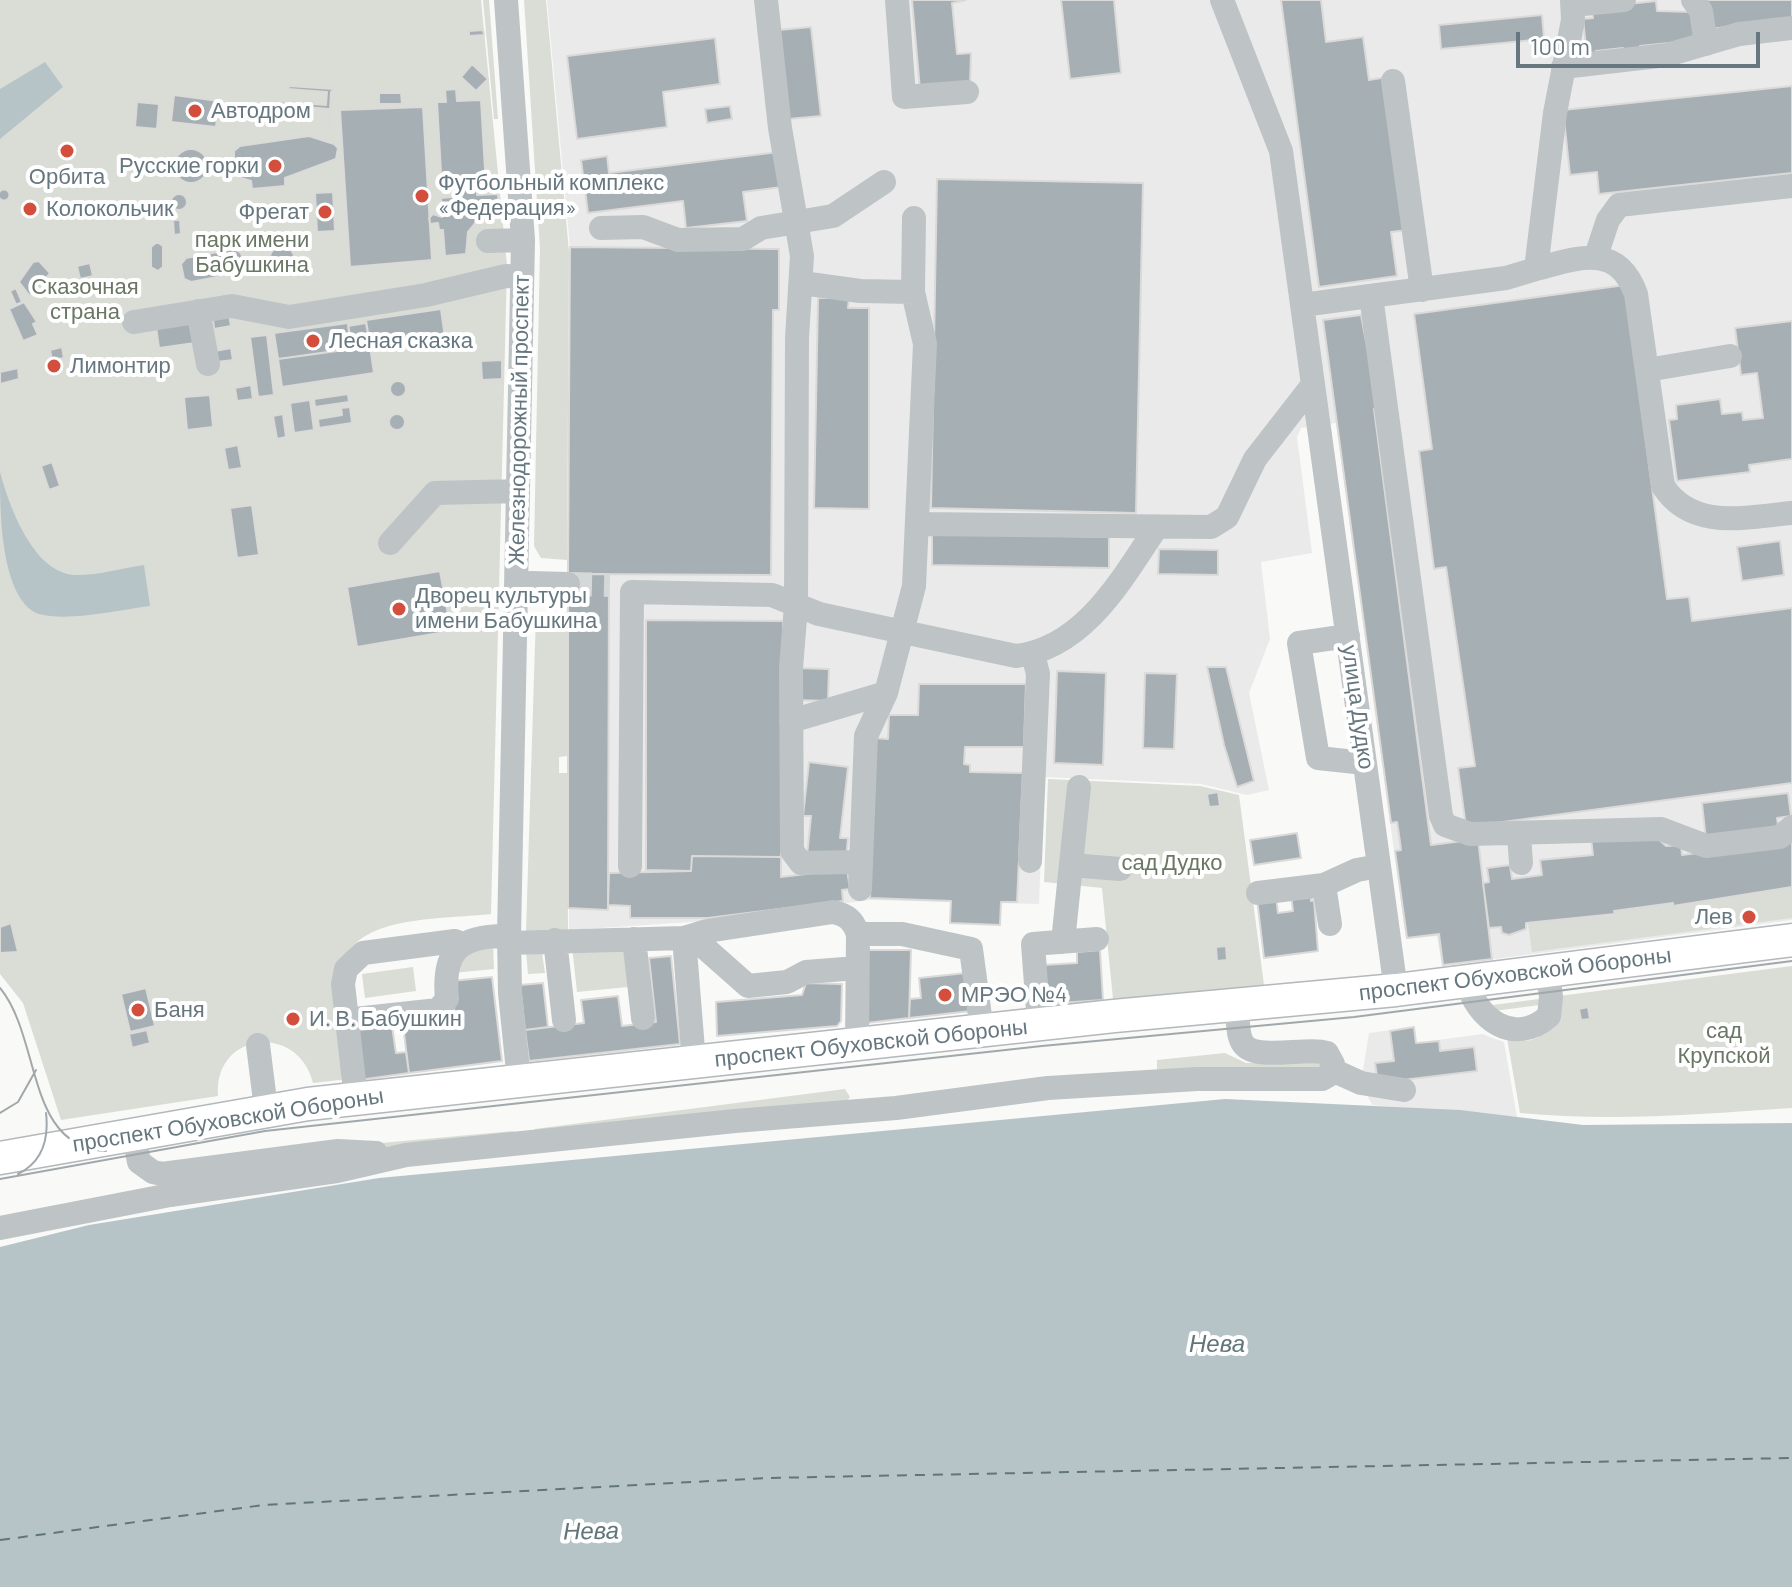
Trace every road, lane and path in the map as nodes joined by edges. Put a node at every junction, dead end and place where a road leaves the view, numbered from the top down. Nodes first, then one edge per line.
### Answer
1 (506, 0) edge
2 (766, 0) edge
3 (897, 0) edge
4 (1222, 0) edge
5 (1624, 0) edge
6 (1693, 0) edge
7 (1572, 2) edge
8 (1792, 28) edge
9 (1706, 44) junction
10 (1563, 67) junction
11 (1393, 81) dead end
12 (967, 92) dead end
13 (884, 182) dead end
14 (1792, 186) edge
15 (914, 218) dead end
16 (797, 223) junction
17 (601, 228) dead end
18 (523, 240) junction
19 (488, 241) dead end
20 (1596, 256) junction
21 (1536, 269) junction
22 (522, 277) junction
23 (802, 283) junction
24 (1422, 290) junction
25 (913, 292) junction
26 (1371, 296) junction
27 (1302, 305) junction
28 (198, 311) junction
29 (134, 322) dead end
30 (1730, 356) dead end
31 (208, 364) dead end
32 (1647, 370) junction
33 (1311, 387) junction
34 (518, 491) junction
35 (1792, 513) edge
36 (917, 524) junction
37 (1156, 528) junction
38 (390, 543) dead end
39 (531, 583) dead end
40 (568, 584) tunnel mouth
41 (796, 606) junction
42 (904, 635) junction
43 (1348, 636) junction
44 (1033, 654) junction
45 (886, 693) junction
46 (791, 721) junction
47 (1365, 763) junction
48 (1079, 787) dead end
49 (1792, 827) edge
50 (1519, 834) junction
51 (1030, 861) dead end
52 (859, 862) junction
53 (1521, 863) dead end
54 (1071, 865) junction
55 (630, 866) dead end
56 (1379, 866) junction
57 (1120, 869) dead end
58 (1324, 885) junction
59 (860, 889) dead end
60 (1258, 893) dead end
61 (1330, 924) dead end
62 (858, 934) junction
63 (684, 938) junction
64 (510, 939) junction
65 (634, 939) junction
66 (1097, 939) dead end
67 (555, 940) junction
68 (1792, 940) edge
69 (1063, 942) junction
70 (462, 944) junction
71 (857, 968) junction
72 (1548, 971) junction
73 (1467, 981) junction
74 (1396, 990) junction
75 (1237, 1005) junction
76 (643, 1018) dead end
77 (346, 1020) junction
78 (564, 1020) dead end
79 (1039, 1024) junction
80 (982, 1031) junction
81 (857, 1044) junction
82 (258, 1045) dead end
83 (694, 1062) junction
84 (1332, 1070) junction
85 (519, 1081) junction
86 (1404, 1090) dead end
87 (356, 1099) junction
88 (266, 1109) junction
89 (133, 1132) junction
90 (0, 1158) edge
91 (340, 1160) junction
92 (0, 1228) edge

1 - 18 street, Железнодорожный проспект
2 - 16 street
3 - 12 street
4 - 27 street, улица Дудко
5 - 7 street
6 - 9 street
7 - 10 street
8 - 9 street
9 - 10 street
10 - 21 street
11 - 24 street
13 - 16 street
14 - 20 street
15 - 25 street
16 - 17 street
16 - 23 street
18 - 19 street
18 - 22 street, Железнодорожный проспект
20 - 21 street
20 - 32 street
21 - 24 street
22 - 28 street
22 - 34 street, Железнодорожный проспект
23 - 25 street
23 - 41 street
24 - 26 street
25 - 36 street
26 - 27 street
26 - 50 street
27 - 33 street, улица Дудко
28 - 29 street
28 - 31 street
30 - 32 street
32 - 35 street
33 - 37 street
33 - 43 street, улица Дудко
34 - 38 street
34 - 64 street, Железнодорожный проспект
36 - 37 street
36 - 42 street
37 - 44 street
39 - 40 street
41 - 42 street
41 - 46 street
41 - 55 street
42 - 44 street
42 - 45 street
43 - 47 street, улица Дудко
43 - 47 street
44 - 51 street
45 - 46 street
45 - 52 street
46 - 52 street
47 - 56 street, улица Дудко
48 - 54 street
49 - 50 street
50 - 53 street
52 - 59 street
54 - 57 street
54 - 69 street
56 - 58 street
56 - 74 street, улица Дудко
58 - 60 street
58 - 61 street
62 - 63 street
62 - 71 street
62 - 80 street
63 - 65 street
63 - 71 street
63 - 83 street
64 - 67 street
64 - 70 street
64 - 85 street, Железнодорожный проспект
65 - 67 street
65 - 76 street
66 - 69 street
67 - 78 street
68 - 72 main road, проспект Обуховской Обороны
69 - 79 street
70 - 77 street
70 - 77 street
71 - 81 street
72 - 73 main road, проспект Обуховской Обороны
72 - 73 street
73 - 74 main road, проспект Обуховской Обороны
74 - 75 main road, проспект Обуховской Обороны
75 - 79 main road, проспект Обуховской Обороны
75 - 84 street
77 - 87 street
79 - 80 main road, проспект Обуховской Обороны
80 - 81 main road, проспект Обуховской Обороны
81 - 83 main road, проспект Обуховской Обороны
82 - 88 street
83 - 85 main road, проспект Обуховской Обороны
84 - 86 street
84 - 91 street
85 - 87 main road, проспект Обуховской Обороны
87 - 88 main road, проспект Обуховской Обороны
88 - 89 main road, проспект Обуховской Обороны
89 - 90 main road, проспект Обуховской Обороны
89 - 91 street
91 - 92 street

